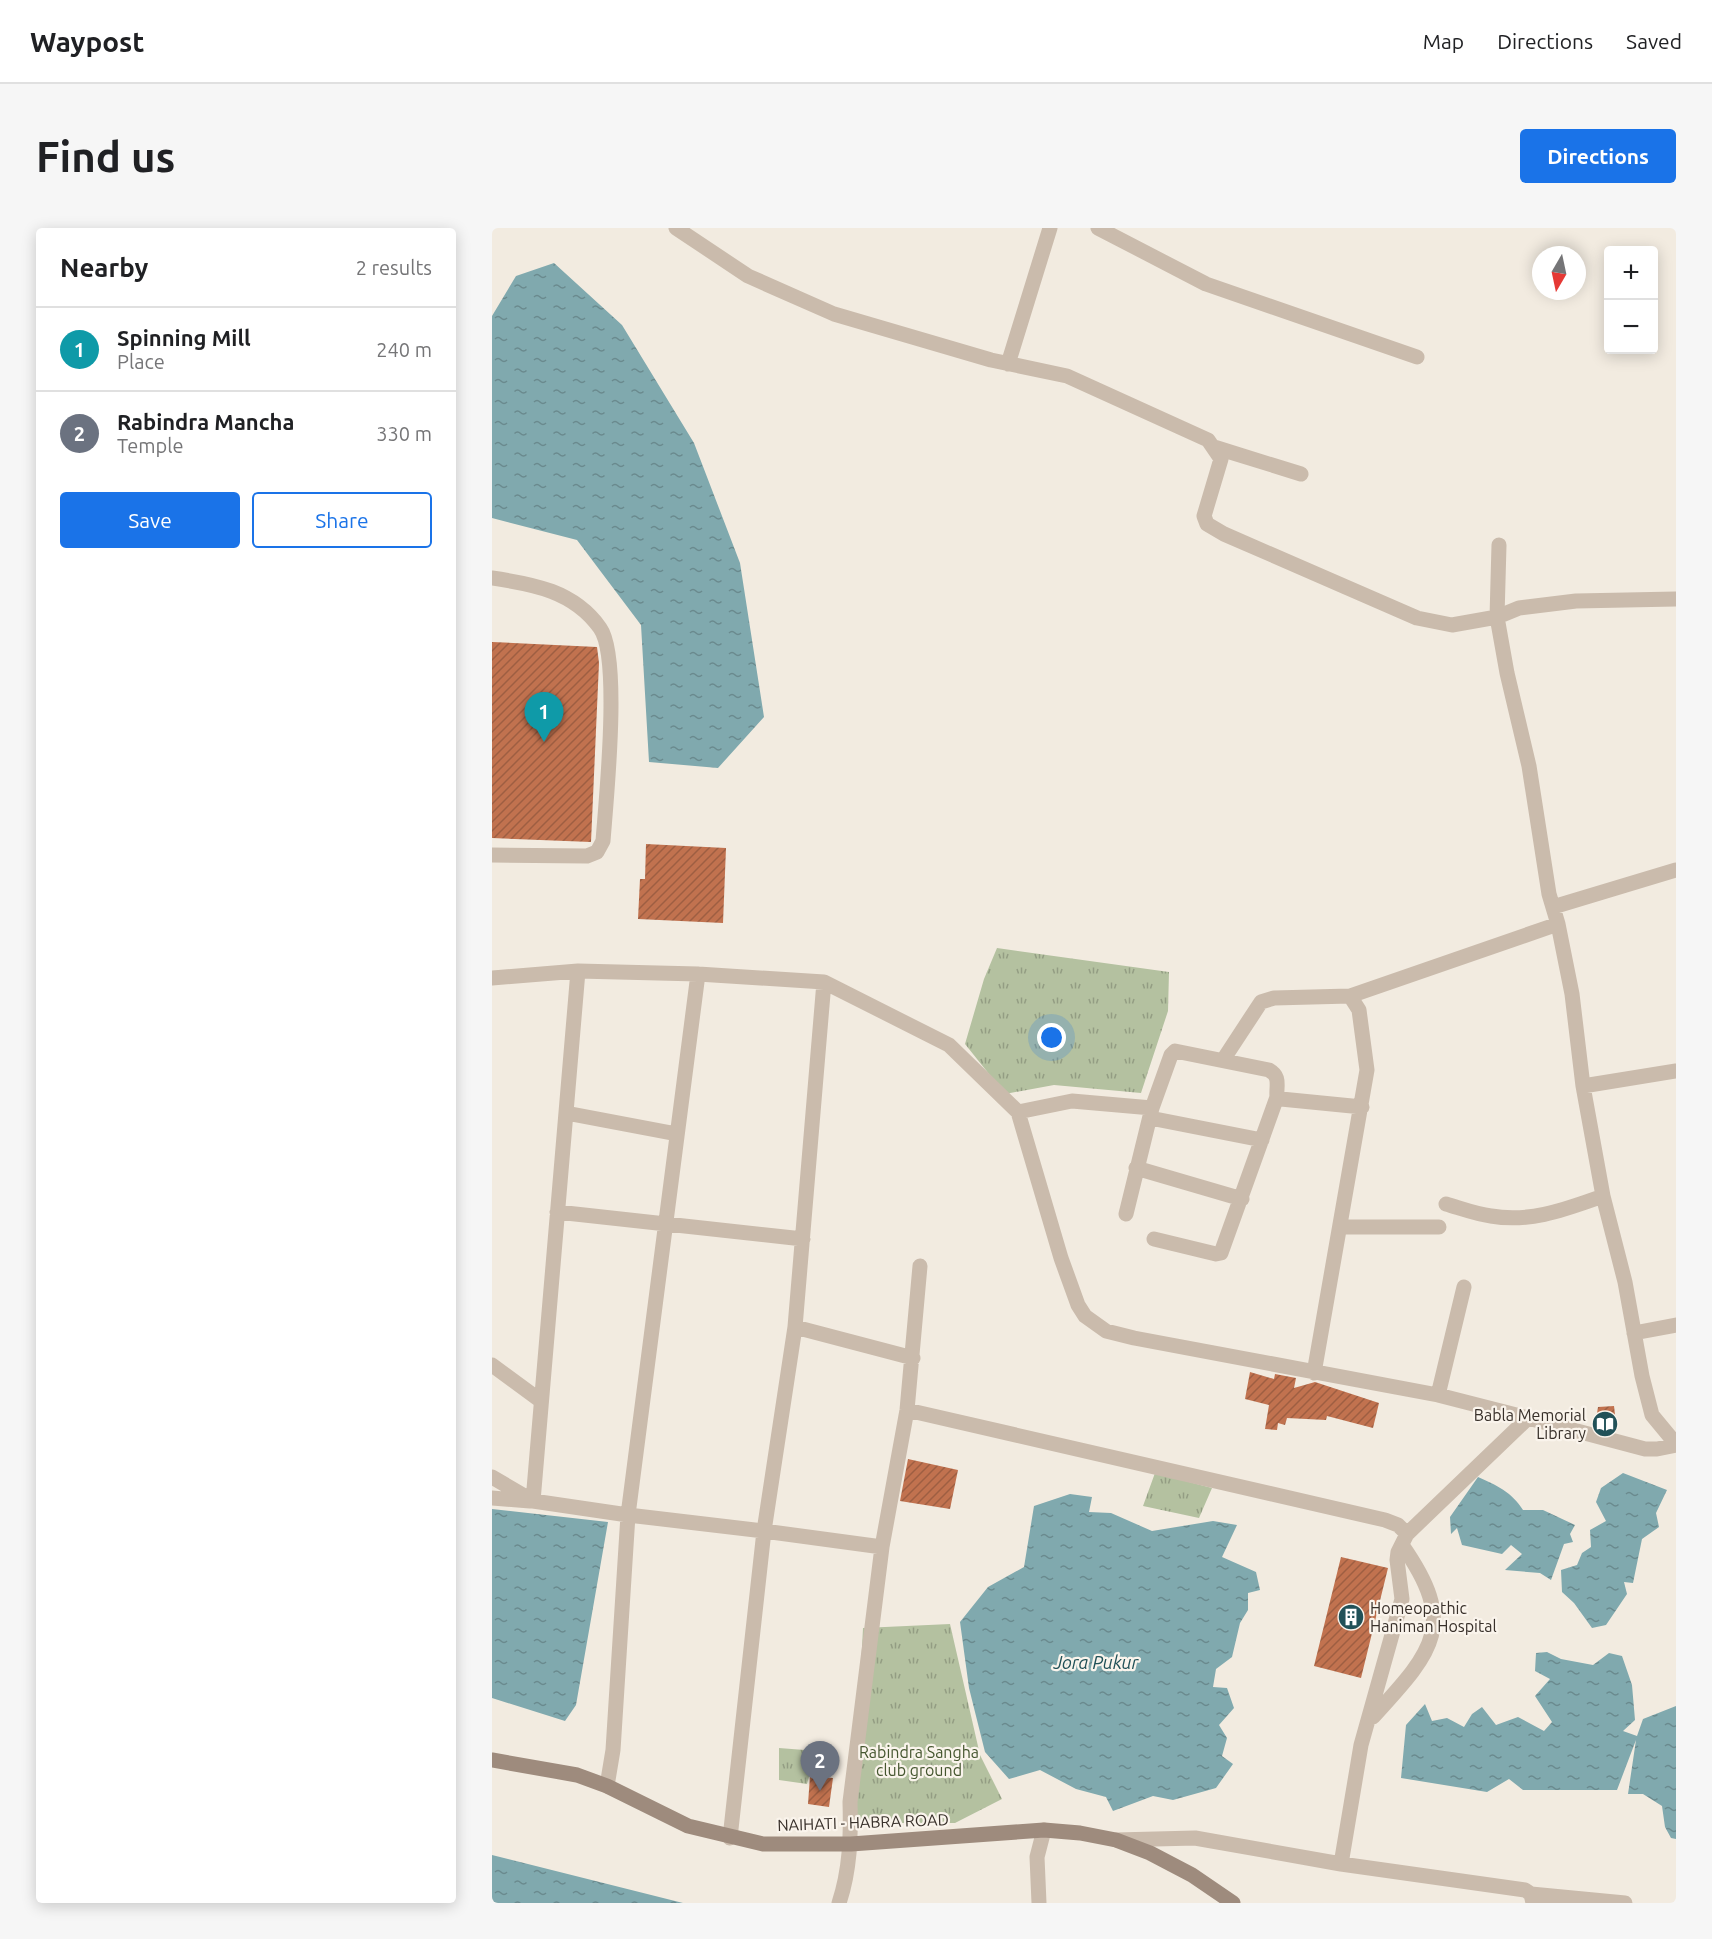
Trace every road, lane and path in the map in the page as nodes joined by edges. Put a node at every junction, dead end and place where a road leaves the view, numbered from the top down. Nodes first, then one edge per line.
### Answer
1 (1050, 228) edge
2 (1098, 228) edge
3 (686, 231) edge
4 (1417, 357) dead end
5 (1008, 364) junction
6 (1214, 447) junction
7 (1301, 474) dead end
8 (1499, 545) dead end
9 (492, 578) edge
10 (1676, 599) edge
11 (1497, 617) junction
12 (492, 855) edge
13 (1676, 870) edge
14 (1553, 907) junction
15 (1558, 924) junction
16 (578, 971) junction
17 (698, 974) junction
18 (492, 978) edge
19 (824, 982) junction
20 (1350, 996) junction
21 (1223, 1060) junction
22 (1676, 1071) edge
23 (1583, 1086) junction
24 (1277, 1097) junction
25 (1362, 1107) junction
26 (1018, 1112) junction
27 (566, 1113) junction
28 (1151, 1113) junction
29 (677, 1134) junction
30 (1262, 1140) junction
31 (1136, 1168) junction
32 (1603, 1196) junction
33 (1242, 1199) junction
34 (1446, 1204) dead end
35 (557, 1212) junction
36 (1126, 1214) dead end
37 (666, 1223) junction
38 (1340, 1227) junction
39 (1439, 1227) dead end
40 (803, 1239) junction
41 (1154, 1239) dead end
42 (920, 1266) dead end
43 (1464, 1287) dead end
44 (1676, 1325) edge
45 (795, 1327) junction
46 (1634, 1334) junction
47 (913, 1358) junction
48 (492, 1365) edge
49 (1314, 1373) junction
50 (1437, 1395) junction
51 (541, 1401) junction
52 (907, 1410) junction
53 (1528, 1418) junction
54 (1676, 1444) edge
55 (492, 1477) edge
56 (492, 1498) edge
57 (533, 1501) junction
58 (628, 1515) junction
59 (764, 1530) junction
60 (1404, 1540) junction
61 (882, 1547) junction
62 (1370, 1721) junction
63 (492, 1760) edge
64 (607, 1785) junction
65 (1044, 1830) junction
66 (730, 1838) junction
67 (1116, 1840) junction
68 (850, 1844) junction
69 (1341, 1864) junction
70 (1532, 1899) edge
71 (839, 1903) edge
72 (1039, 1903) edge
73 (1233, 1903) edge
74 (1625, 1903) edge

1 - 5 street
2 - 4 street
3 - 5 street
5 - 6 street
6 - 7 street
6 - 11 street
8 - 11 street
9 - 12 street
10 - 11 street
11 - 14 street
13 - 14 street
14 - 15 street
15 - 20 street
15 - 23 street
16 - 17 street
16 - 18 street
16 - 27 street
17 - 19 street
17 - 29 street
19 - 26 street
19 - 40 street
20 - 21 street
20 - 25 street
21 - 24 street
21 - 28 street
22 - 23 street
23 - 32 street
24 - 25 street
24 - 30 street
25 - 38 street
26 - 28 street
26 - 49 street
27 - 29 street
27 - 35 street
28 - 30 street
28 - 31 street
29 - 37 street
30 - 33 street
31 - 33 street
31 - 36 street
32 - 34 street
32 - 46 street
33 - 41 street
35 - 37 street
35 - 51 street
37 - 40 street
37 - 58 street
38 - 39 street
38 - 49 street
40 - 45 street
42 - 47 street
43 - 50 street
44 - 46 street
45 - 47 street
45 - 59 street
46 - 54 street
47 - 52 street
48 - 51 street
49 - 50 street
50 - 53 street
51 - 57 street
52 - 60 street
52 - 61 street
53 - 54 street
53 - 60 street
55 - 57 street
56 - 57 street
57 - 58 street
58 - 59 street
58 - 64 street
59 - 61 street
59 - 66 street
60 - 62 street
60 - 62 street
61 - 68 street
62 - 69 street
63 - 64 main road, NAIHATI - HABRA ROAD
64 - 66 main road, NAIHATI - HABRA ROAD
65 - 67 main road, NAIHATI - HABRA ROAD
65 - 68 main road, NAIHATI - HABRA ROAD
65 - 72 street
66 - 68 main road, NAIHATI - HABRA ROAD
67 - 69 street
67 - 73 main road, NAIHATI - HABRA ROAD
68 - 71 street
69 - 70 street
70 - 74 street

